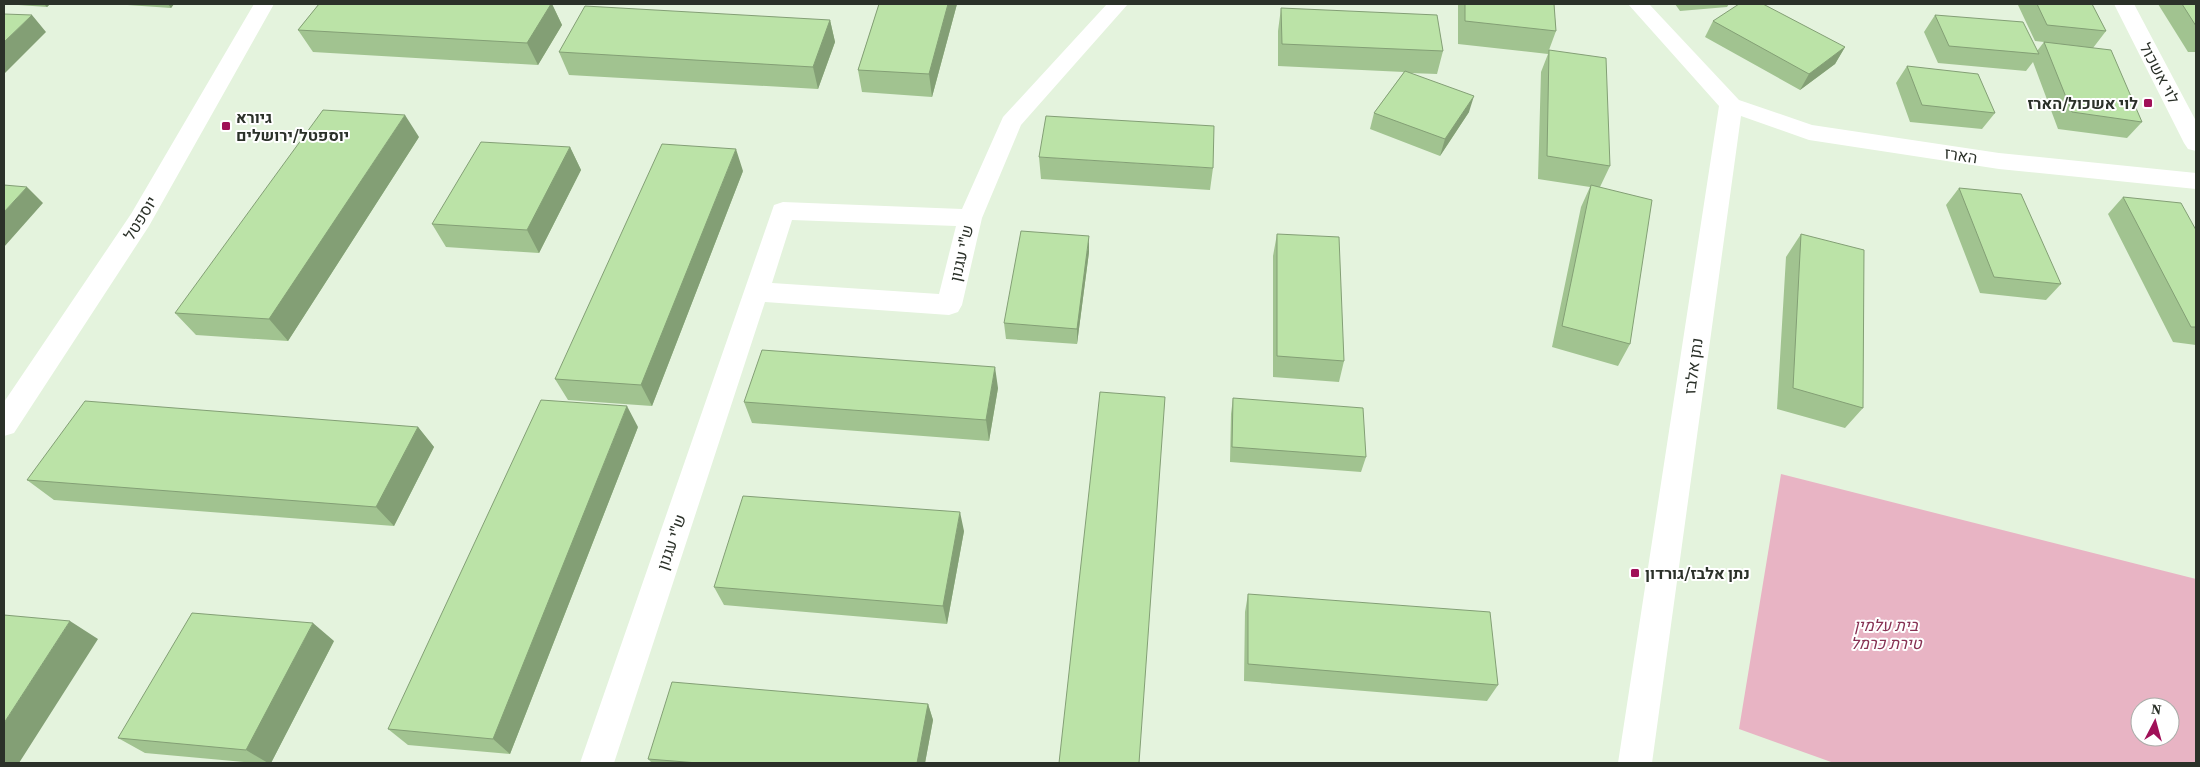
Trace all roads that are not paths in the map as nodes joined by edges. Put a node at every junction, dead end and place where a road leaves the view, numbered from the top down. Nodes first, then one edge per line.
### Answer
1 (264, 4) edge
2 (1118, 4) edge
3 (1638, 4) edge
4 (2124, 4) edge
5 (1731, 105) junction
6 (2196, 143) edge
7 (2196, 181) edge
8 (970, 218) junction
9 (756, 292) junction
10 (4, 425) edge
11 (597, 763) edge
12 (1635, 763) edge

1 - 10 street, יוספטל
2 - 8 street
3 - 5 street
4 - 6 street, לוי אשכול
5 - 7 street, הארז
5 - 12 street, נתן אלבז
8 - 9 street, ש"י עגנון
8 - 9 street, ש"י עגנון
9 - 11 street, ש"י עגנון

